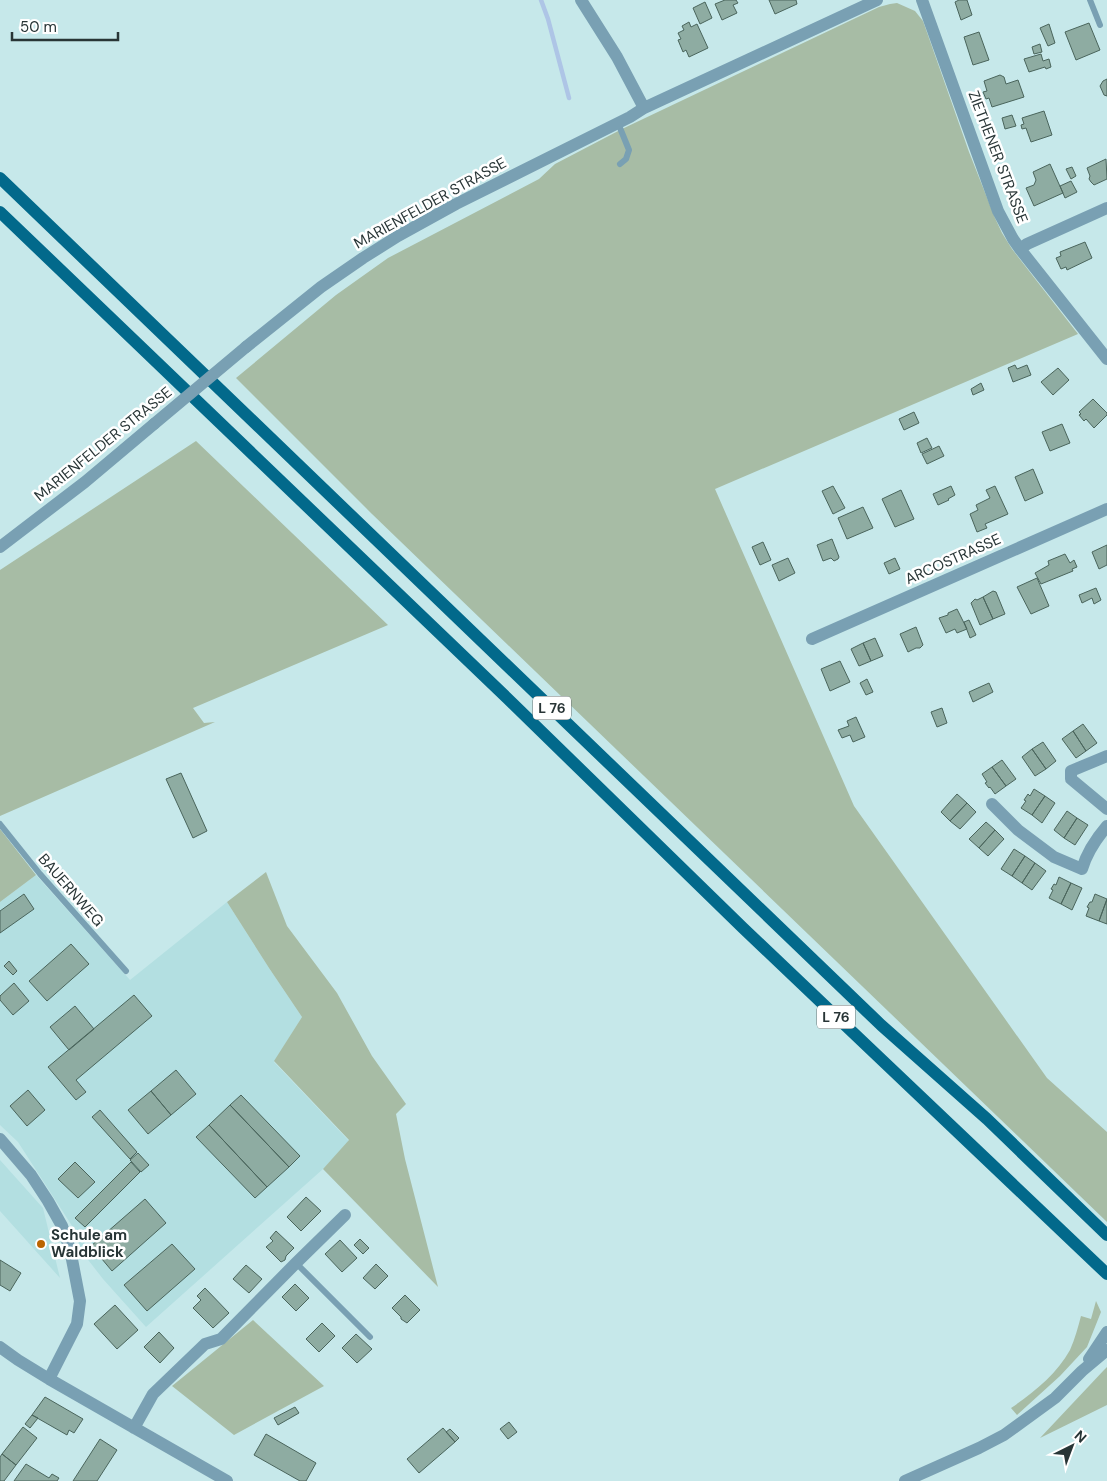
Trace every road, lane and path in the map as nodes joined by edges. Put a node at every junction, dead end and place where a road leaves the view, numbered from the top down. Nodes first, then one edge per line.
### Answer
1 (581, 0) edge
2 (877, 0) edge
3 (922, 0) edge
4 (1090, 0) edge
5 (1100, 24) dead end
6 (644, 108) junction
7 (618, 123) junction
8 (620, 164) dead end
9 (0, 178) edge
10 (1107, 208) edge
11 (0, 212) edge
12 (1020, 249) junction
13 (1107, 359) edge
14 (1107, 509) edge
15 (0, 548) edge
16 (812, 639) dead end
17 (1107, 756) edge
18 (992, 804) dead end
19 (1107, 809) edge
20 (0, 824) edge
21 (1107, 826) edge
22 (126, 971) dead end
23 (0, 1139) edge
24 (345, 1215) dead end
25 (1107, 1235) edge
26 (296, 1263) junction
27 (1107, 1274) edge
28 (1107, 1332) edge
29 (370, 1337) dead end
30 (0, 1347) edge
31 (1107, 1350) edge
32 (1082, 1372) junction
33 (49, 1379) junction
34 (134, 1428) junction
35 (227, 1481) edge
36 (905, 1481) edge

1 - 6 street
2 - 6 street, MARIENFELDER STRASSE
3 - 12 street, ZIETHENER STRASSE
4 - 5 lane
6 - 7 street, MARIENFELDER STRASSE
7 - 8 lane
7 - 15 street, MARIENFELDER STRASSE, bridge
9 - 25 main road, L 76
10 - 12 street
11 - 27 main road, L 76
12 - 13 street, ZIETHENER STRASSE
14 - 16 street, ARCOSTRASSE
17 - 19 street
18 - 21 street
20 - 22 lane, BAUERNWEG
23 - 33 street
24 - 26 street
26 - 29 lane
26 - 34 street
28 - 32 street
30 - 33 street
31 - 32 street
32 - 36 street
33 - 34 street
34 - 35 street

